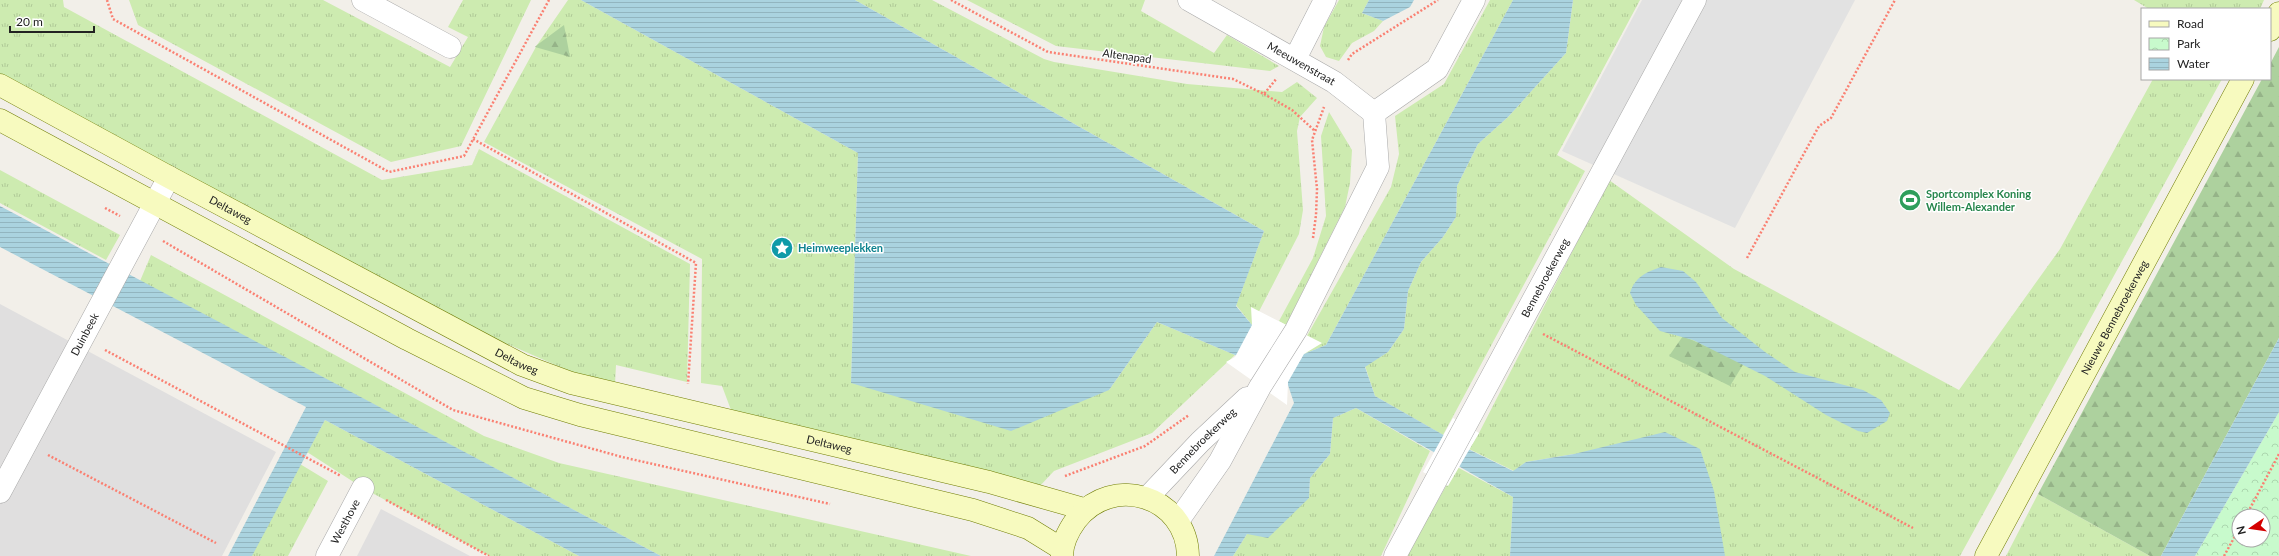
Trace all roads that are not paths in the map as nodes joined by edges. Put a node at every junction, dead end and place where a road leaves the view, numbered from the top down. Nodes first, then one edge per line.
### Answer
1 (363, 0) edge
2 (1189, 0) edge
3 (1325, 0) edge
4 (1474, 0) edge
5 (1695, 0) edge
6 (2279, 13) edge
7 (2271, 28) edge
8 (450, 47) dead end
9 (1295, 58) junction
10 (2242, 80) edge
11 (0, 85) edge
12 (1374, 113) junction
13 (0, 120) edge
14 (168, 177) junction
15 (155, 203) junction
16 (1260, 386) junction
17 (364, 488) road end
18 (0, 492) edge
19 (1147, 498) junction
20 (1084, 509) junction
21 (1178, 521) junction
22 (1062, 552) edge
23 (327, 556) edge
24 (1188, 556) edge
25 (1395, 556) edge
26 (1986, 556) edge

1 - 8 street
2 - 9 street, Meeuwenstraat
3 - 9 street
4 - 12 street
5 - 25 street, Bennebroekerweg
6 - 7 street
9 - 12 street, Meeuwenstraat
10 - 26 street, Nieuwe Bennebroekerweg
11 - 14 street, Deltaweg
12 - 16 street, Bennebroekerweg
13 - 15 street
14 - 15 street, Duinbeek
14 - 20 street, Deltaweg
15 - 18 street, Duinbeek
15 - 22 street
16 - 19 street, Bennebroekerweg
16 - 21 street, Bennebroekerweg
17 - 23 street, Westhove
19 - 20 street
19 - 21 street
20 - 22 street
21 - 24 street

